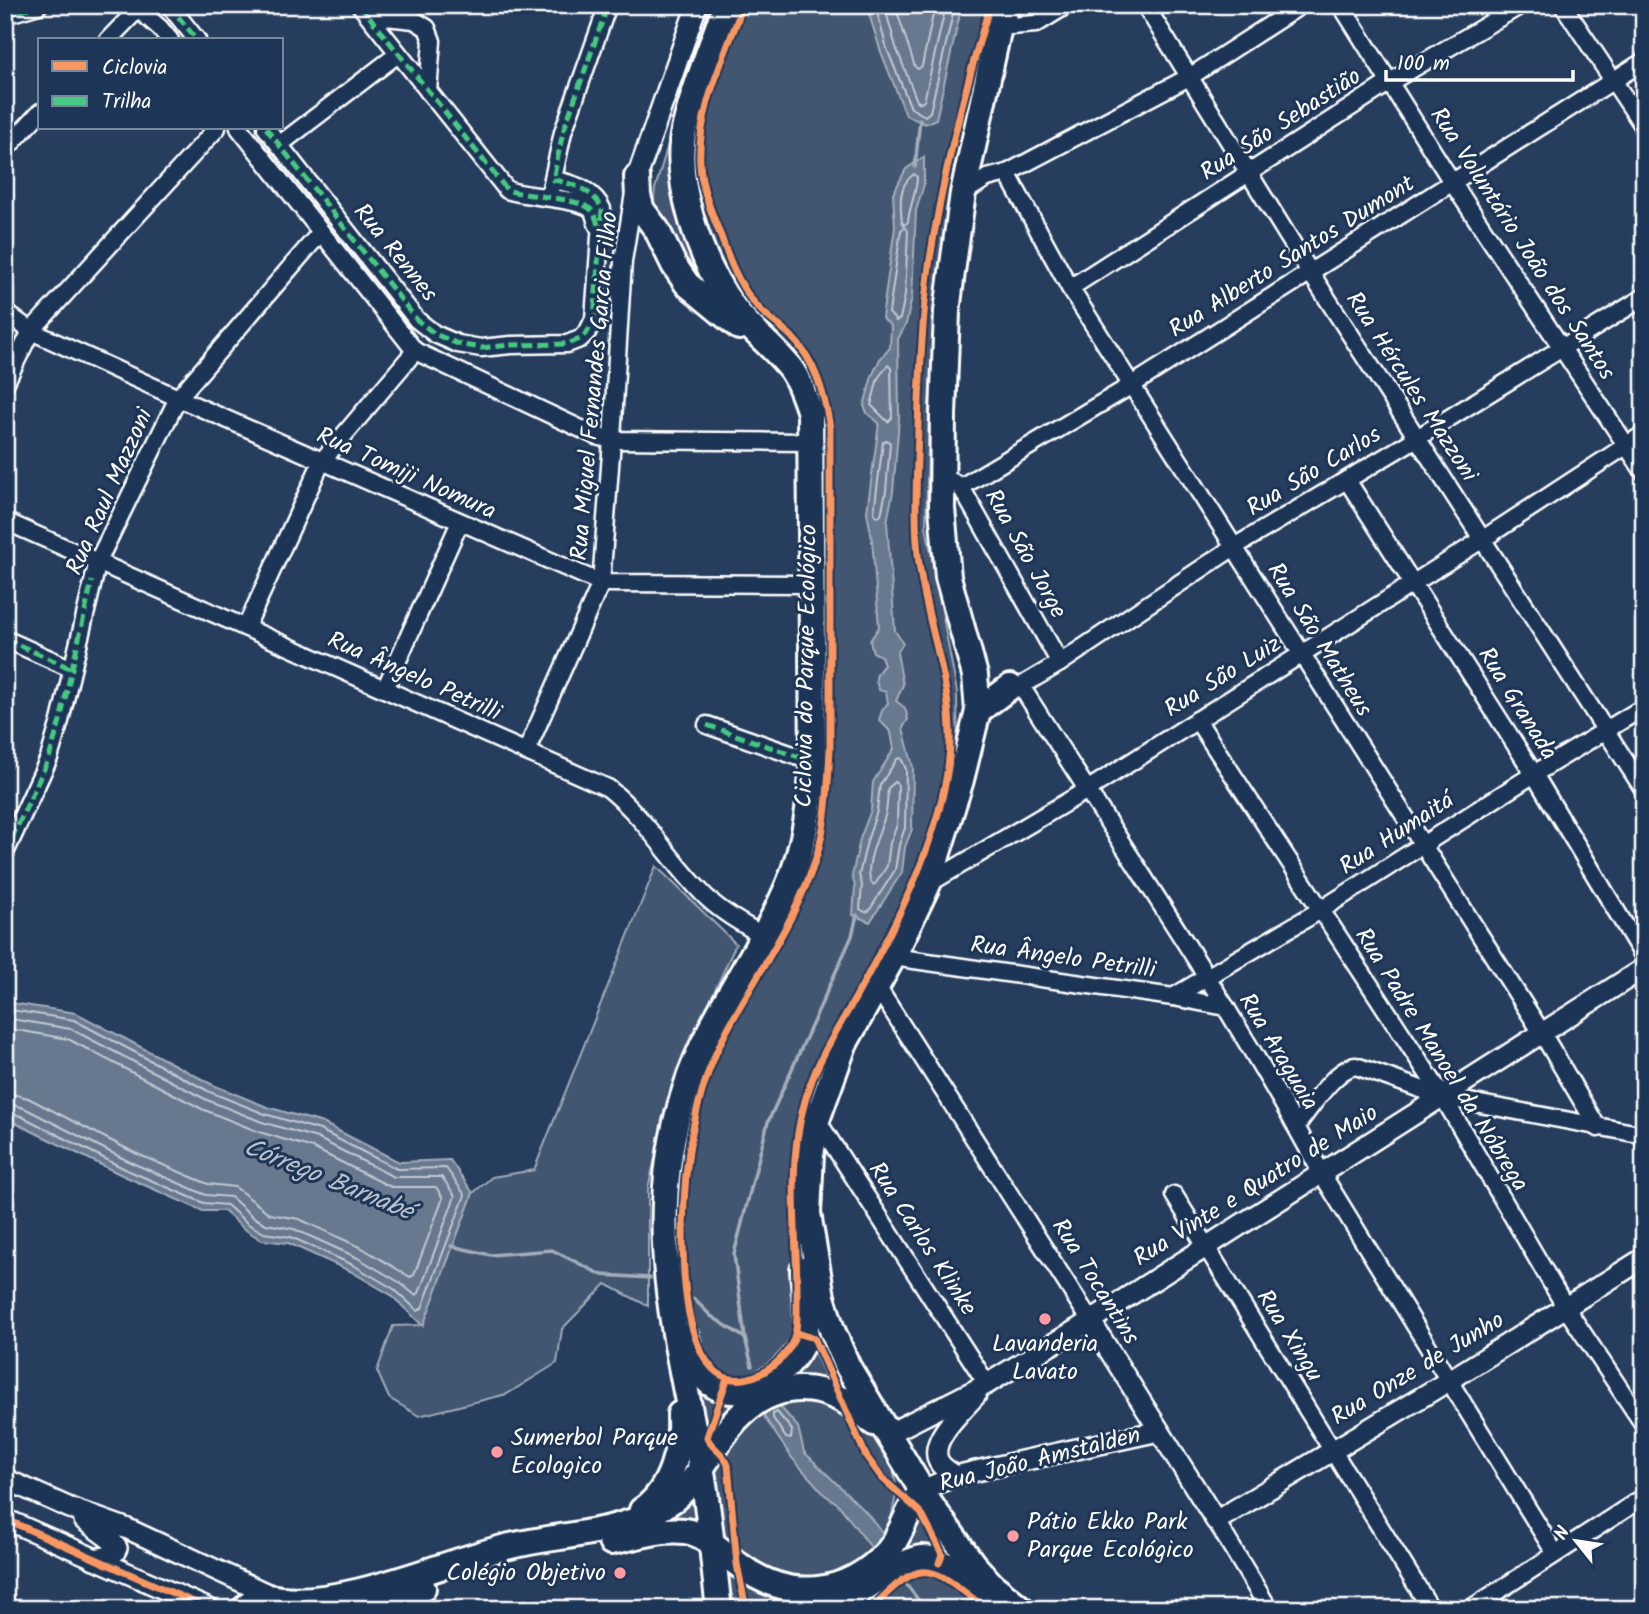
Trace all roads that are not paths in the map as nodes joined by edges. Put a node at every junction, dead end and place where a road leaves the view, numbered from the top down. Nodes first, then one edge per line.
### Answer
1 (38, 5) edge
2 (169, 5) edge
3 (608, 5) edge
4 (697, 5) edge
5 (726, 5) edge
6 (1067, 5) edge
7 (1145, 5) edge
8 (1301, 5) edge
9 (1341, 5) edge
10 (1521, 5) edge
11 (1563, 5) edge
12 (362, 7) edge
13 (5, 15) edge
14 (1003, 16) edge
15 (110, 38) edge
16 (168, 38) edge
17 (195, 38) edge
18 (398, 54) junction
19 (1644, 61) edge
20 (1191, 76) junction
21 (1614, 80) junction
22 (1390, 82) junction
23 (428, 91) junction
24 (38, 115) edge
25 (1644, 127) edge
26 (215, 130) edge
27 (241, 130) edge
28 (268, 130) edge
29 (279, 145) junction
30 (5, 150) edge
31 (1007, 173) junction
32 (1248, 174) junction
33 (637, 177) junction
34 (553, 180) junction
35 (1451, 183) junction
36 (963, 193) junction
37 (549, 197) junction
38 (321, 232) junction
39 (601, 235) junction
40 (1310, 272) junction
41 (1070, 288) junction
42 (1644, 298) edge
43 (5, 312) edge
44 (31, 331) junction
45 (1562, 348) junction
46 (771, 349) junction
47 (415, 351) junction
48 (5, 384) edge
49 (1132, 385) junction
50 (178, 398) junction
51 (1644, 435) edge
52 (1417, 438) junction
53 (612, 440) junction
54 (811, 442) junction
55 (1626, 446) junction
56 (322, 461) junction
57 (1644, 472) edge
58 (1347, 480) junction
59 (951, 481) junction
60 (5, 521) edge
61 (460, 522) junction
62 (1483, 540) junction
63 (1234, 547) junction
64 (98, 561) junction
65 (601, 583) junction
66 (1412, 583) junction
67 (811, 584) junction
68 (246, 627) junction
69 (5, 642) edge
70 (1300, 655) junction
71 (1060, 663) junction
72 (72, 669) junction
73 (975, 675) junction
74 (1016, 687) junction
75 (385, 689) junction
76 (1644, 707) edge
77 (978, 711) junction
78 (1197, 720) junction
79 (707, 725) dead end
80 (1605, 729) junction
81 (526, 752) junction
82 (813, 762) junction
83 (1534, 774) junction
84 (1087, 790) junction
85 (1644, 790) edge
86 (1422, 844) junction
87 (5, 853) edge
88 (928, 884) junction
89 (1319, 911) junction
90 (762, 934) junction
91 (893, 957) junction
92 (1644, 957) edge
93 (1644, 968) edge
94 (1206, 977) junction
95 (876, 985) junction
96 (1173, 997) junction
97 (1226, 1007) junction
98 (1542, 1033) junction
99 (1443, 1097) junction
100 (817, 1120) junction
101 (1296, 1126) junction
102 (1598, 1128) junction
103 (1644, 1135) edge
104 (1322, 1174) junction
105 (1174, 1195) dead end
106 (808, 1213) junction
107 (1206, 1247) junction
108 (1644, 1258) edge
109 (668, 1292) junction
110 (1566, 1308) junction
111 (1090, 1320) junction
112 (681, 1368) junction
113 (1450, 1380) junction
114 (987, 1384) junction
115 (1644, 1425) edge
116 (1159, 1431) junction
117 (888, 1434) junction
118 (1332, 1450) junction
119 (701, 1466) junction
120 (956, 1476) junction
121 (5, 1479) edge
122 (666, 1480) junction
123 (922, 1490) junction
124 (1644, 1497) edge
125 (70, 1508) junction
126 (5, 1519) edge
127 (1216, 1521) junction
128 (607, 1529) junction
129 (712, 1543) junction
130 (1555, 1553) junction
131 (94, 1559) junction
132 (715, 1575) junction
133 (283, 1602) edge
134 (209, 1609) edge
135 (244, 1609) edge
136 (364, 1609) edge
137 (719, 1609) edge
138 (736, 1609) edge
139 (834, 1609) edge
140 (1005, 1609) edge
141 (1021, 1609) edge
142 (1269, 1609) edge
143 (1431, 1609) edge
144 (1470, 1609) edge

1 - 13 street
2 - 17 street
3 - 34 street
4 - 33 street
5 - 46 main road
6 - 14 street
7 - 20 street, Rua Hércules Mazzoni
8 - 20 street
9 - 22 street, Rua Voluntário João dos Santos
10 - 22 street, Rua São Sebastião
11 - 21 street
12 - 18 street
12 - 23 street
14 - 36 main road
15 - 16 street
18 - 23 street
18 - 29 street
19 - 21 street, Rua Alberto Santos Dumont
20 - 31 street
20 - 32 street, Rua Hércules Mazzoni
21 - 25 street
21 - 35 street, Rua Alberto Santos Dumont
22 - 32 street, Rua São Sebastião
22 - 35 street, Rua Voluntário João dos Santos
23 - 37 street
24 - 30 street
26 - 44 street
27 - 38 street
28 - 29 street, Rua Rennes
29 - 39 street, Rua Rennes
31 - 36 street
31 - 41 street, Rua São Matheus
32 - 40 street, Rua Hércules Mazzoni
32 - 41 street, Rua São Sebastião
33 - 46 main road
33 - 53 street, Rua Miguel Fernandes Garcia Filho
34 - 37 street
34 - 39 street, Rua Rennes
35 - 40 street, Rua Alberto Santos Dumont
35 - 45 street, Rua Voluntário João dos Santos
36 - 59 main road
37 - 39 street
38 - 47 street
38 - 50 street, Rua Raul Mazzoni
40 - 49 street, Rua Alberto Santos Dumont
40 - 52 street, Rua Hércules Mazzoni
41 - 49 street, Rua São Matheus
42 - 45 street, Rua São Carlos
43 - 44 street, Rua Tomiji Nomura
44 - 48 street
44 - 50 street, Rua Tomiji Nomura
45 - 52 street, Rua São Carlos
45 - 55 street, Rua Voluntário João dos Santos
46 - 54 main road
47 - 53 street
47 - 56 street
49 - 59 street, Rua Alberto Santos Dumont
49 - 63 street, Rua São Matheus
50 - 56 street, Rua Tomiji Nomura
50 - 64 street, Rua Raul Mazzoni
51 - 55 street, Rua São Luiz
52 - 58 street, Rua São Carlos
52 - 62 street, Rua Hércules Mazzoni
53 - 54 street
53 - 65 street, Rua Miguel Fernandes Garcia Filho
54 - 67 main road
55 - 57 street, Rua Voluntário João dos Santos
55 - 62 street, Rua São Luiz
56 - 61 street, Rua Tomiji Nomura
56 - 68 street
58 - 63 street, Rua São Carlos
58 - 66 street, Rua Granada
59 - 71 street, Rua São Jorge
59 - 73 main road
60 - 64 street, Rua Ângelo Petrilli
61 - 65 street, Rua Tomiji Nomura
61 - 75 street
62 - 66 street, Rua São Luiz
62 - 80 street, Rua Hércules Mazzoni
63 - 70 street, Rua São Matheus
63 - 71 street, Rua São Carlos
64 - 68 street, Rua Ângelo Petrilli
64 - 72 street, Rua Raul Mazzoni
65 - 67 street, Rua Tomiji Nomura
65 - 81 street, Rua Miguel Fernandes Garcia Filho
66 - 70 street, Rua São Luiz
66 - 83 street, Rua Granada
67 - 82 main road
68 - 75 street, Rua Ângelo Petrilli
69 - 72 street
70 - 78 street, Rua São Luiz
70 - 86 street, Rua São Matheus
71 - 74 street, Rua São Carlos
72 - 87 street, Rua Raul Mazzoni
73 - 74 main road
73 - 77 main road
74 - 77 main road
74 - 84 street, Rua Araguaia
75 - 81 street, Rua Ângelo Petrilli
76 - 80 street, Rua Humaitá
77 - 88 main road
78 - 84 street, Rua São Luiz
78 - 89 street, Rua Padre Manoel da Nóbrega
79 - 82 street
80 - 83 street, Rua Humaitá
80 - 85 street, Rua Hércules Mazzoni
81 - 90 street, Rua Ângelo Petrilli
82 - 90 main road
83 - 86 street, Rua Humaitá
83 - 92 street, Rua Granada
84 - 88 street, Rua São Luiz
84 - 94 street, Rua Araguaia
86 - 89 street, Rua Humaitá
86 - 98 street, Rua São Matheus
88 - 91 main road
89 - 94 street, Rua Humaitá
89 - 99 street, Rua Padre Manoel da Nóbrega
90 - 109 main road
91 - 95 main road
91 - 96 street, Rua Ângelo Petrilli
93 - 98 street, Rua Vinte e Quatro de Maio
94 - 96 street, Rua Humaitá
94 - 97 street, Rua Araguaia
95 - 100 main road
95 - 111 street, Rua Tocantins
96 - 97 street, Rua Ângelo Petrilli
97 - 101 street, Rua Araguaia
98 - 99 street, Rua Vinte e Quatro de Maio
98 - 102 street, Rua São Matheus
99 - 101 street
99 - 102 street
99 - 104 street, Rua Vinte e Quatro de Maio
99 - 110 street, Rua Padre Manoel da Nóbrega
100 - 106 main road
100 - 114 street, Rua Carlos Klinke
101 - 104 street, Rua Araguaia
102 - 103 street
104 - 107 street, Rua Vinte e Quatro de Maio
104 - 113 street, Rua Araguaia
105 - 107 street, Rua Xingu
106 - 109 main road
106 - 117 main road
107 - 111 street, Rua Vinte e Quatro de Maio
107 - 118 street, Rua Xingu
108 - 110 street, Rua Onze de Junho
109 - 112 main road
110 - 113 street, Rua Onze de Junho
110 - 115 street, Rua Padre Manoel da Nóbrega
111 - 114 street, Rua Vinte e Quatro de Maio
111 - 116 street, Rua Tocantins
112 - 119 main road
112 - 122 main road
113 - 118 street, Rua Onze de Junho
113 - 130 street, Rua Araguaia
114 - 117 street, Rua Vinte e Quatro de Maio
114 - 120 street
116 - 120 street, Rua João Amstalden
116 - 127 street, Rua Tocantins
117 - 119 main road
117 - 123 main road
118 - 127 street, Rua Onze de Junho
118 - 143 street, Rua Xingu
119 - 122 main road
119 - 128 main road
119 - 129 main road
120 - 123 street, Rua João Amstalden
121 - 125 street
122 - 128 main road
123 - 129 main road
123 - 141 main road
124 - 130 street
125 - 131 street
125 - 133 street
126 - 131 street
127 - 142 street, Rua Tocantins
128 - 133 main road
129 - 132 main road
129 - 136 main road
130 - 144 street
131 - 134 street
132 - 137 main road
132 - 138 main road
133 - 135 main road
139 - 140 main road

